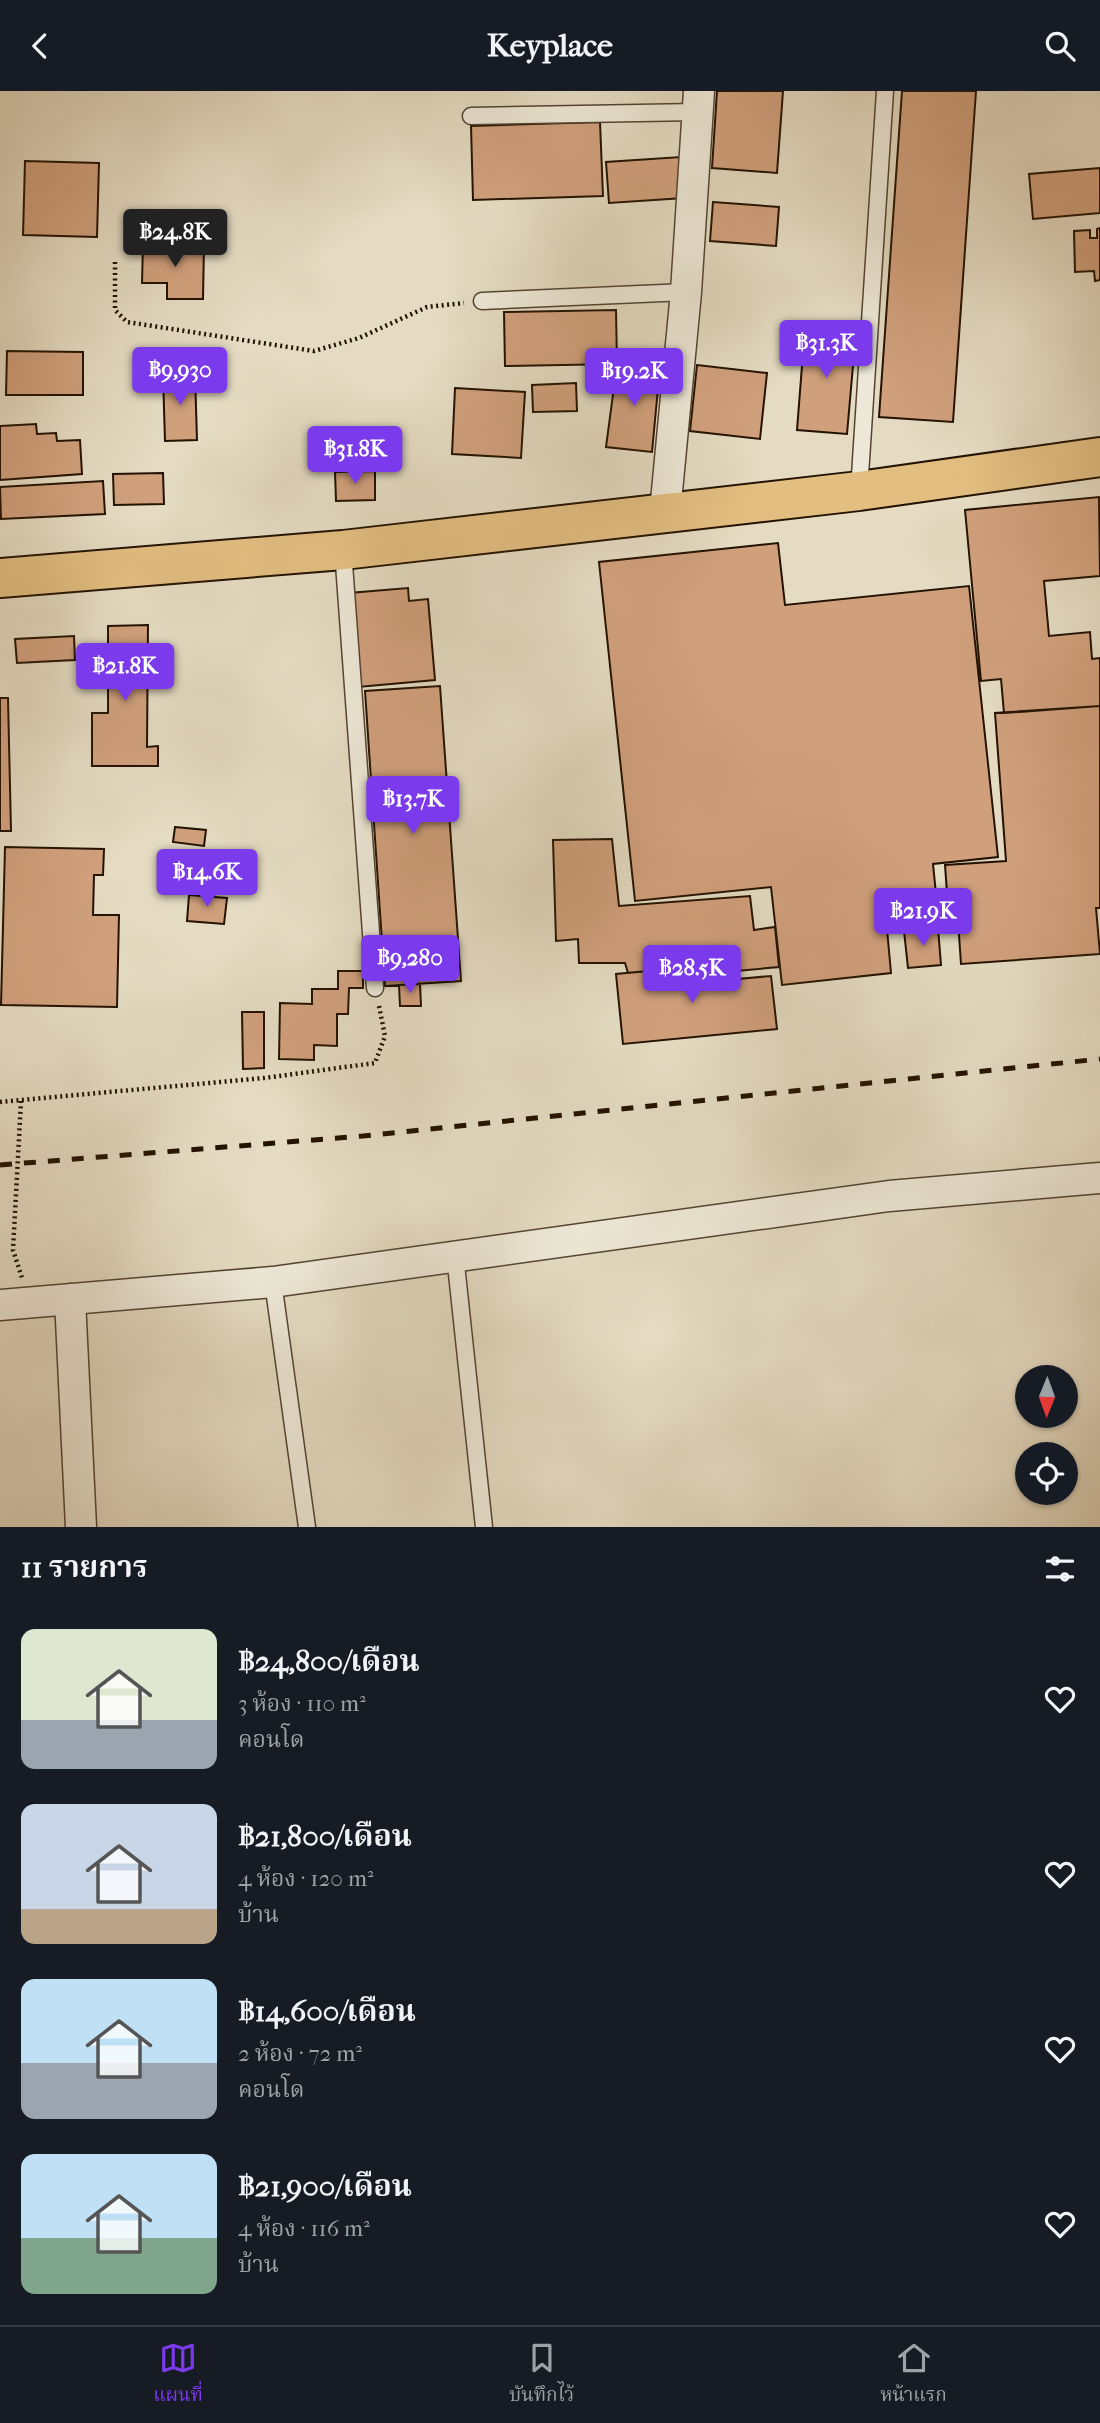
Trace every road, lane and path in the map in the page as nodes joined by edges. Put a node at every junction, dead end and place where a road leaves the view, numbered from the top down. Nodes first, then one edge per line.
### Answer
1 (885, 91) edge
2 (698, 102) edge
3 (471, 116) dead end
4 (115, 263) dead end
5 (686, 292) junction
6 (482, 301) joint
7 (1100, 457) edge
8 (859, 491) junction
9 (665, 512) junction
10 (343, 550) junction
11 (0, 578) edge
12 (375, 988) joint
13 (21, 1101) junction
14 (0, 1102) edge
15 (1100, 1178) edge
16 (455, 1255) junction
17 (274, 1282) junction
18 (70, 1299) junction
19 (30, 1302) junction
20 (0, 1305) edge
21 (81, 1527) edge
22 (307, 1527) edge
23 (484, 1527) edge

1 - 8 lane
2 - 3 lane
2 - 5 street
4 - 6 path
5 - 6 lane
5 - 9 street
7 - 8 main road
8 - 9 main road
9 - 10 main road
10 - 11 main road
10 - 12 lane
12 - 13 path
13 - 14 path
13 - 19 path
15 - 16 street
16 - 17 street
16 - 23 lane
17 - 18 street
17 - 22 lane
18 - 19 street
18 - 21 street
19 - 20 street

